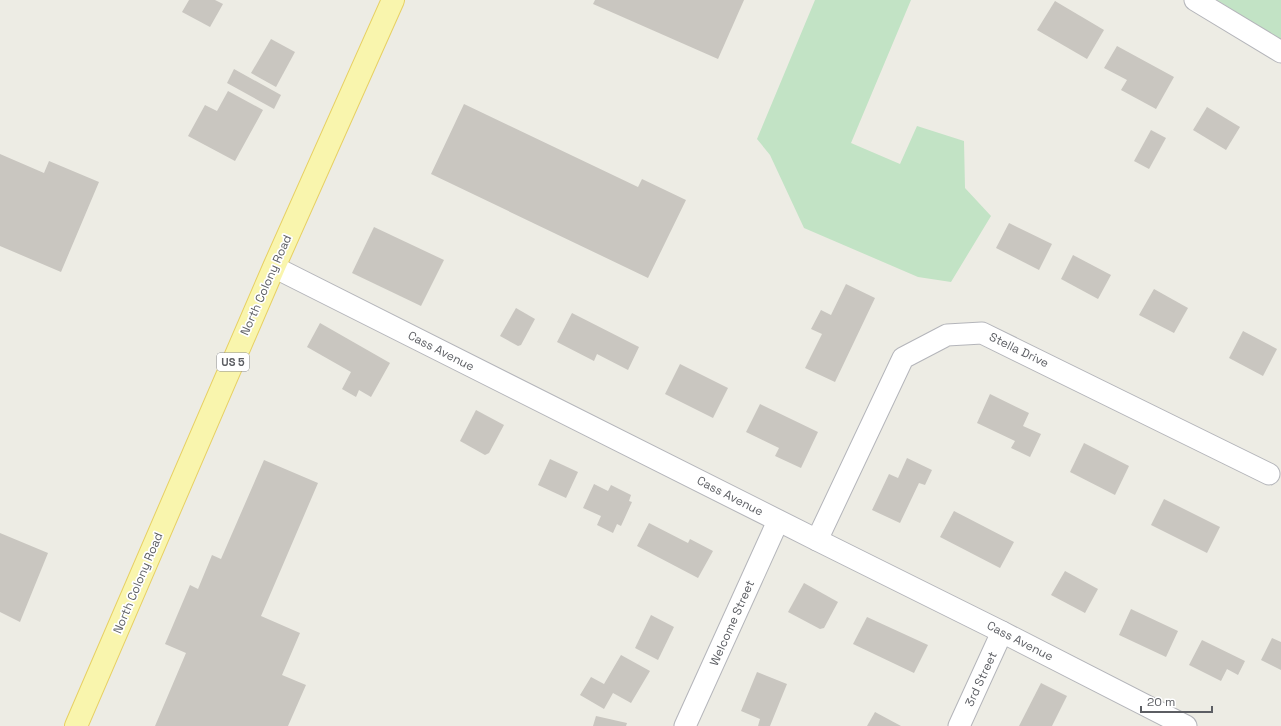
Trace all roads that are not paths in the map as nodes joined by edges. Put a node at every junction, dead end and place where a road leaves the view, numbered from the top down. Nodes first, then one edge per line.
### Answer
1 (393, 0) edge
2 (1195, 0) edge
3 (1281, 52) edge
4 (274, 267) junction
5 (1269, 474) dead end
6 (778, 521) junction
7 (817, 540) junction
8 (1002, 632) junction
9 (76, 726) edge
10 (685, 726) edge
11 (959, 726) edge
12 (1186, 726) edge

1 - 4 main road, North Colony Road / US 5
2 - 3 street
4 - 6 street, Cass Avenue
4 - 9 main road, North Colony Road / US 5
5 - 7 street, Stella Drive
6 - 7 street, Cass Avenue
6 - 10 street, Welcome Street
7 - 8 street, Cass Avenue
8 - 11 street, 3rd Street
8 - 12 street, Cass Avenue

